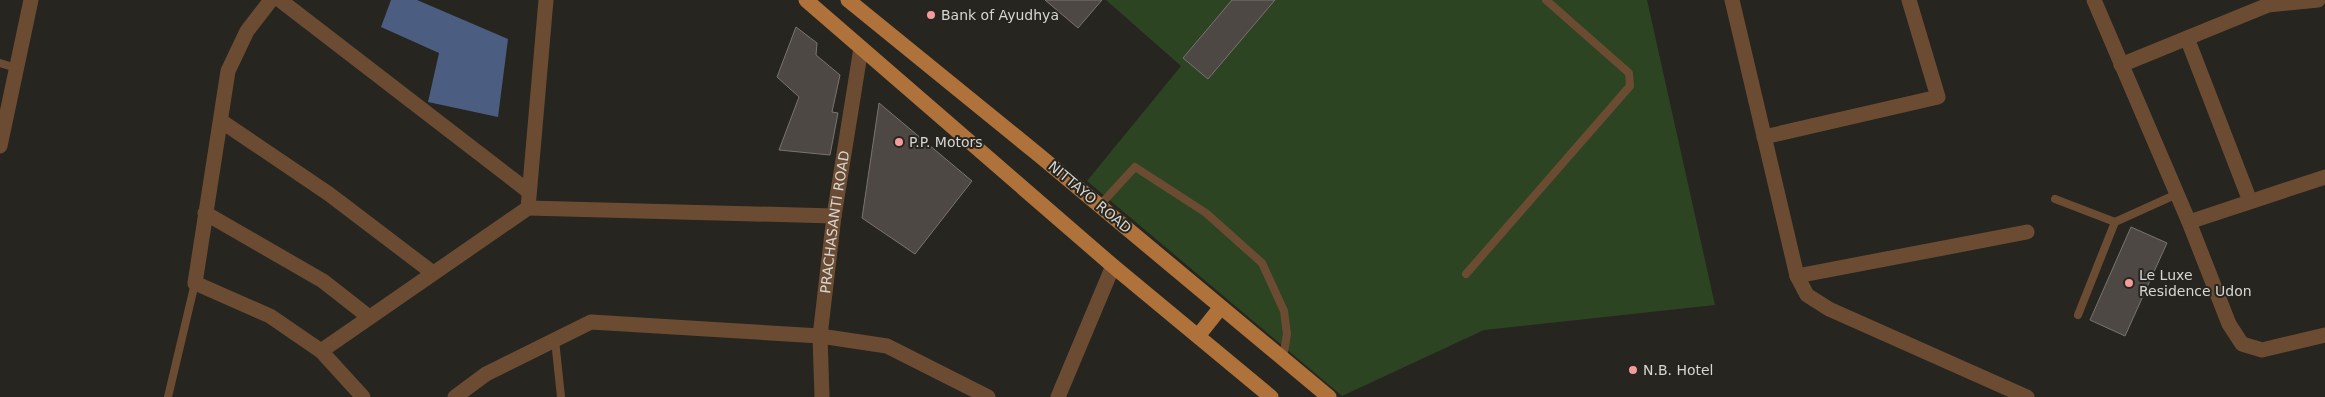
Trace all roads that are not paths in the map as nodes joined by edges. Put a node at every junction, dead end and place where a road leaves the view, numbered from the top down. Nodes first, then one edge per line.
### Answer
1 (31, 0) edge
2 (271, 0) edge
3 (280, 0) edge
4 (546, 0) edge
5 (806, 0) edge
6 (848, 0) edge
7 (1546, 0) edge
8 (1732, 0) edge
9 (1909, 0) edge
10 (2094, 0) edge
11 (2318, 0) edge
12 (878, 26) junction
13 (2187, 38) junction
14 (861, 48) junction
15 (0, 63) edge
16 (2121, 65) junction
17 (16, 68) junction
18 (220, 121) junction
19 (1764, 137) junction
20 (0, 146) edge
21 (2325, 177) edge
22 (528, 191) junction
23 (2177, 194) junction
24 (2055, 199) dead end
25 (2250, 202) junction
26 (1100, 206) junction
27 (528, 208) junction
28 (205, 213) junction
29 (834, 216) junction
30 (2115, 222) junction
31 (2189, 222) junction
32 (2027, 232) dead end
33 (1113, 266) junction
34 (433, 273) junction
35 (1466, 274) dead end
36 (1797, 276) junction
37 (195, 283) junction
38 (1221, 307) junction
39 (2078, 315) dead end
40 (369, 317) junction
41 (820, 336) junction
42 (1198, 336) junction
43 (2325, 337) edge
44 (555, 340) junction
45 (321, 351) junction
46 (1282, 358) junction
47 (168, 397) edge
48 (363, 397) edge
49 (455, 397) edge
50 (561, 397) edge
51 (822, 397) edge
52 (988, 397) edge
53 (1058, 397) edge
54 (1271, 397) edge
55 (1329, 397) edge
56 (2027, 397) edge

1 - 17 street
2 - 18 street
3 - 22 street
4 - 22 street
5 - 14 main road
6 - 12 main road, NITTAYO ROAD
7 - 35 lane
8 - 19 street
9 - 19 street
10 - 16 street
11 - 13 street
12 - 14 main road
12 - 26 main road, NITTAYO ROAD
13 - 16 street
13 - 25 street
14 - 29 street, PRACHASANTI ROAD
14 - 33 main road
15 - 17 lane
16 - 23 street
17 - 20 street
18 - 28 street
18 - 34 street
19 - 36 street
21 - 25 street
22 - 27 street
23 - 30 lane
23 - 31 street
24 - 30 lane
25 - 31 street
26 - 38 main road, NITTAYO ROAD
26 - 46 lane
27 - 29 street
27 - 34 street
28 - 37 street
28 - 40 street
29 - 41 street, PRACHASANTI ROAD
30 - 39 lane
31 - 43 street
32 - 36 street
33 - 42 main road
33 - 53 street
34 - 40 street
36 - 56 street
37 - 45 street
37 - 47 lane
38 - 42 main road
38 - 46 main road, NITTAYO ROAD
40 - 45 street
41 - 44 street
41 - 51 street, PRACHASANTI ROAD
41 - 52 street
42 - 54 main road
44 - 49 street
44 - 50 lane
45 - 48 street
46 - 55 main road, NITTAYO ROAD

